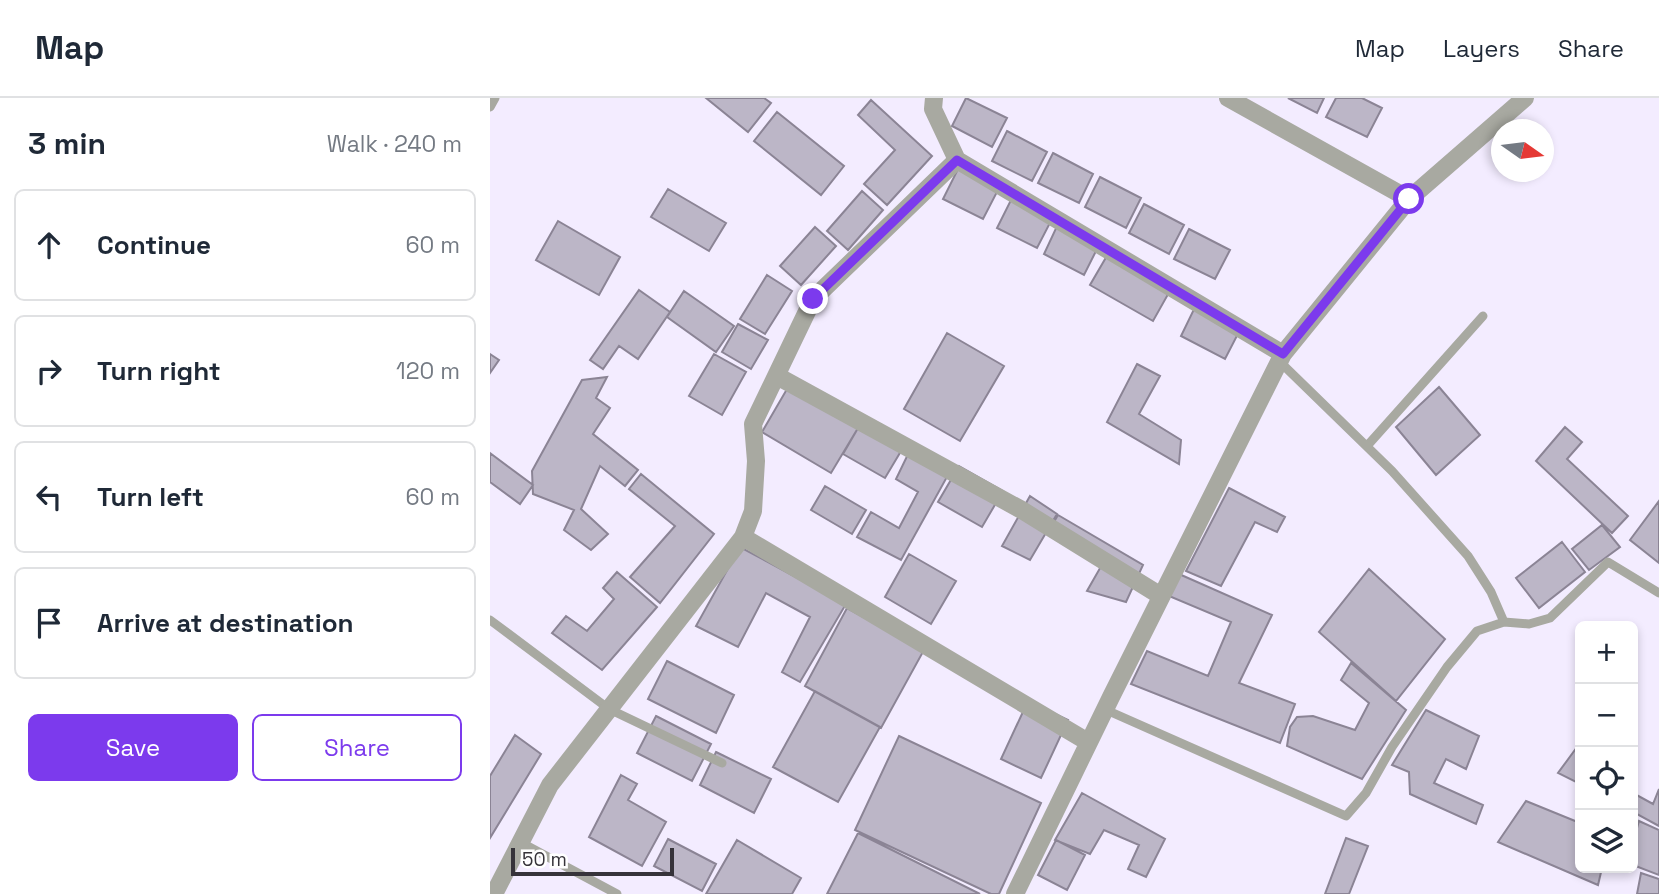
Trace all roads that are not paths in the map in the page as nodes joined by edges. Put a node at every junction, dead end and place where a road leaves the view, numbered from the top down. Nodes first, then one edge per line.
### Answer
1 (495, 98) edge
2 (934, 98) edge
3 (1228, 98) edge
4 (1525, 98) edge
5 (490, 107) edge
6 (957, 160) junction
7 (1409, 199) junction
8 (1483, 316) dead end
9 (1281, 358) junction
10 (777, 376) junction
11 (1367, 446) junction
12 (743, 537) junction
13 (1659, 593) edge
14 (1161, 596) junction
15 (490, 620) edge
16 (1504, 622) junction
17 (608, 709) junction
18 (1104, 709) junction
19 (1088, 742) junction
20 (722, 763) dead end
21 (520, 842) junction
22 (494, 894) edge
23 (617, 894) edge
24 (1015, 894) edge

1 - 5 lane
2 - 6 street
3 - 7 street
4 - 7 street
6 - 9 street
6 - 10 street
7 - 9 street
8 - 11 lane
9 - 11 lane
9 - 14 street
10 - 12 street
10 - 14 street
11 - 16 lane
12 - 17 street
12 - 19 street
13 - 16 lane
14 - 18 street
15 - 17 lane
16 - 18 lane
17 - 20 lane
17 - 21 street
18 - 19 street
19 - 24 street
21 - 22 street
21 - 23 lane

